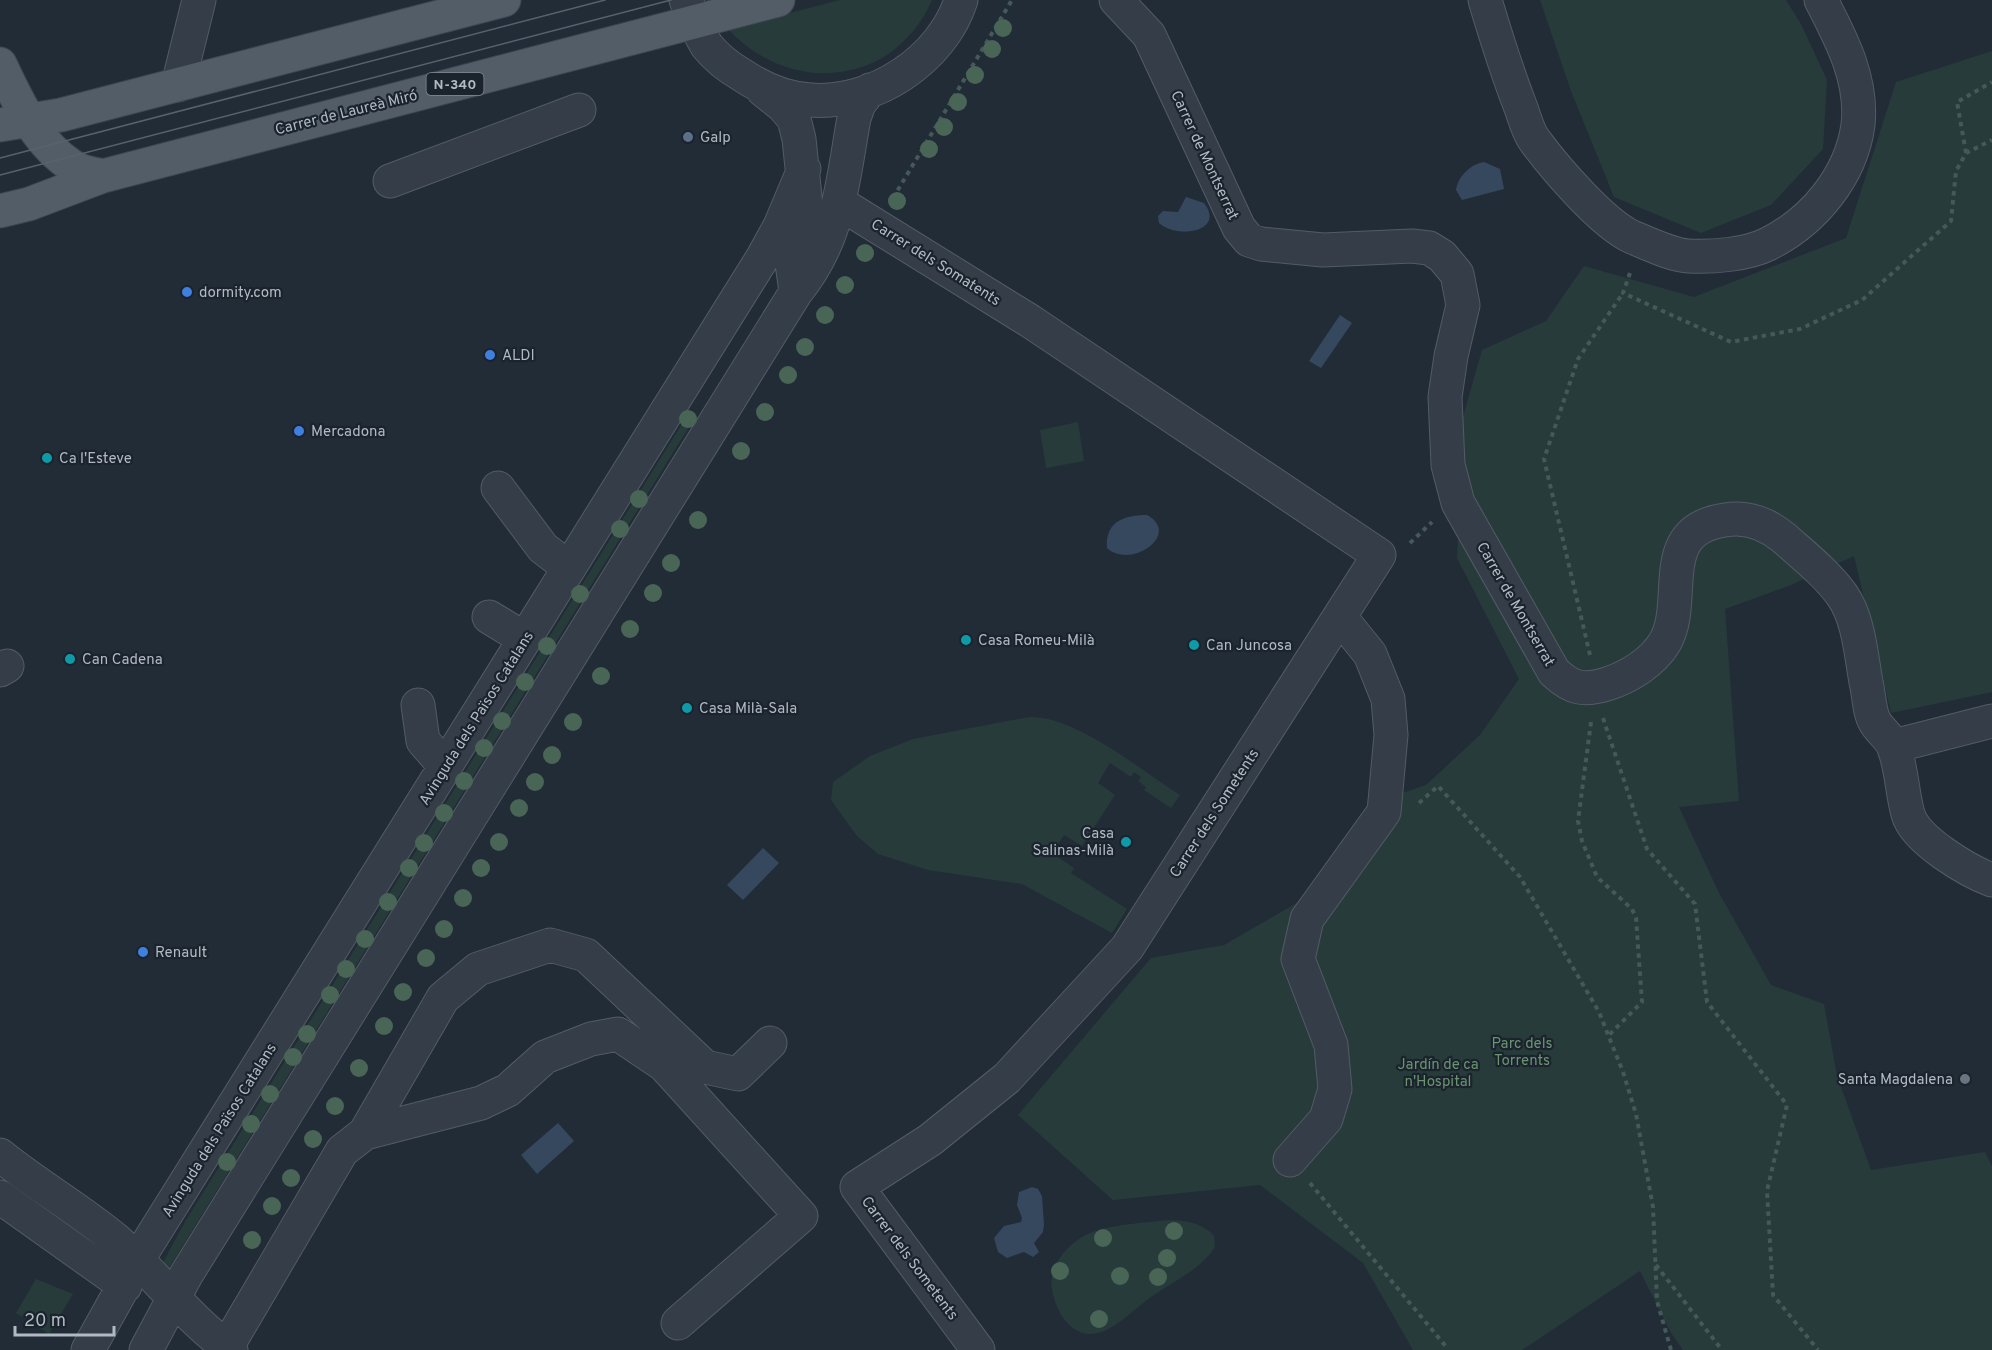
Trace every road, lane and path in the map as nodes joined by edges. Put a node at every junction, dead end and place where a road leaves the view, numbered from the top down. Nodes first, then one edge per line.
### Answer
1 (200, 0) edge
2 (504, 0) edge
3 (778, 0) edge
4 (961, 0) edge
5 (1012, 0) edge
6 (1116, 0) edge
7 (1485, 0) edge
8 (1821, 0) edge
9 (690, 11) edge
10 (0, 64) edge
11 (1992, 82) edge
12 (178, 85) junction
13 (757, 85) junction
14 (870, 90) junction
15 (579, 110) dead end
16 (14, 123) edge
17 (1992, 140) edge
18 (1966, 153) junction
19 (804, 169) junction
20 (104, 176) junction
21 (906, 176) dead end
22 (390, 181) dead end
23 (841, 204) junction
24 (0, 211) edge
25 (1630, 272) dead end
26 (796, 292) junction
27 (1623, 293) junction
28 (498, 488) dead end
29 (1457, 498) junction
30 (1379, 555) junction
31 (569, 568) junction
32 (489, 617) dead end
33 (1340, 617) junction
34 (525, 639) junction
35 (1590, 658) dead end
36 (418, 705) dead end
37 (1592, 719) dead end
38 (1603, 719) dead end
39 (1992, 721) edge
40 (1894, 746) junction
41 (446, 766) junction
42 (1384, 812) junction
43 (1992, 880) edge
44 (1608, 1036) junction
45 (770, 1043) dead end
46 (365, 1133) junction
47 (0, 1155) edge
48 (1290, 1160) joint
49 (0, 1197) edge
50 (1656, 1264) junction
51 (131, 1274) junction
52 (173, 1298) junction
53 (678, 1323) dead end
54 (228, 1349) edge
55 (88, 1350) edge
56 (146, 1350) edge
57 (978, 1350) edge
58 (1448, 1350) edge
59 (1671, 1350) edge
60 (1722, 1350) edge
61 (1818, 1350) edge

1 - 12 street
2 - 12 main road
3 - 9 main road, Carrer de Laureà Miró / N-340
4 - 14 street
5 - 21 path
6 - 29 street, Carrer de Montserrat
7 - 8 street
9 - 13 street
9 - 20 main road, Carrer de Laureà Miró / N-340
10 - 16 main road
11 - 18 path
12 - 16 main road
13 - 14 street
13 - 19 street
14 - 23 street
15 - 22 street
16 - 20 main road
17 - 18 path
18 - 27 path
19 - 26 street
19 - 31 street, Avinguda dels Països Catalans
20 - 24 main road, Carrer de Laureà Miró / N-340
23 - 26 street
23 - 30 street, Carrer dels Somatents
25 - 27 path
26 - 52 street
27 - 35 path
28 - 31 street
29 - 30 path
29 - 40 street, Carrer de Montserrat
30 - 33 street, Carrer dels Sometents
31 - 34 street, Avinguda dels Països Catalans
32 - 34 street
33 - 42 street
33 - 57 street, Carrer dels Sometents
34 - 41 street, Avinguda dels Països Catalans
36 - 41 street
37 - 44 path
38 - 61 path
39 - 40 street
40 - 43 street, Carrer de Montserrat
41 - 51 street, Avinguda dels Països Catalans
42 - 44 path
42 - 48 street
44 - 50 path
45 - 46 street
46 - 53 street
46 - 54 street
47 - 51 street
48 - 58 path
49 - 51 street
50 - 59 path
50 - 60 path
51 - 52 street
51 - 55 street, Avinguda dels Països Catalans
52 - 54 street
52 - 56 street

